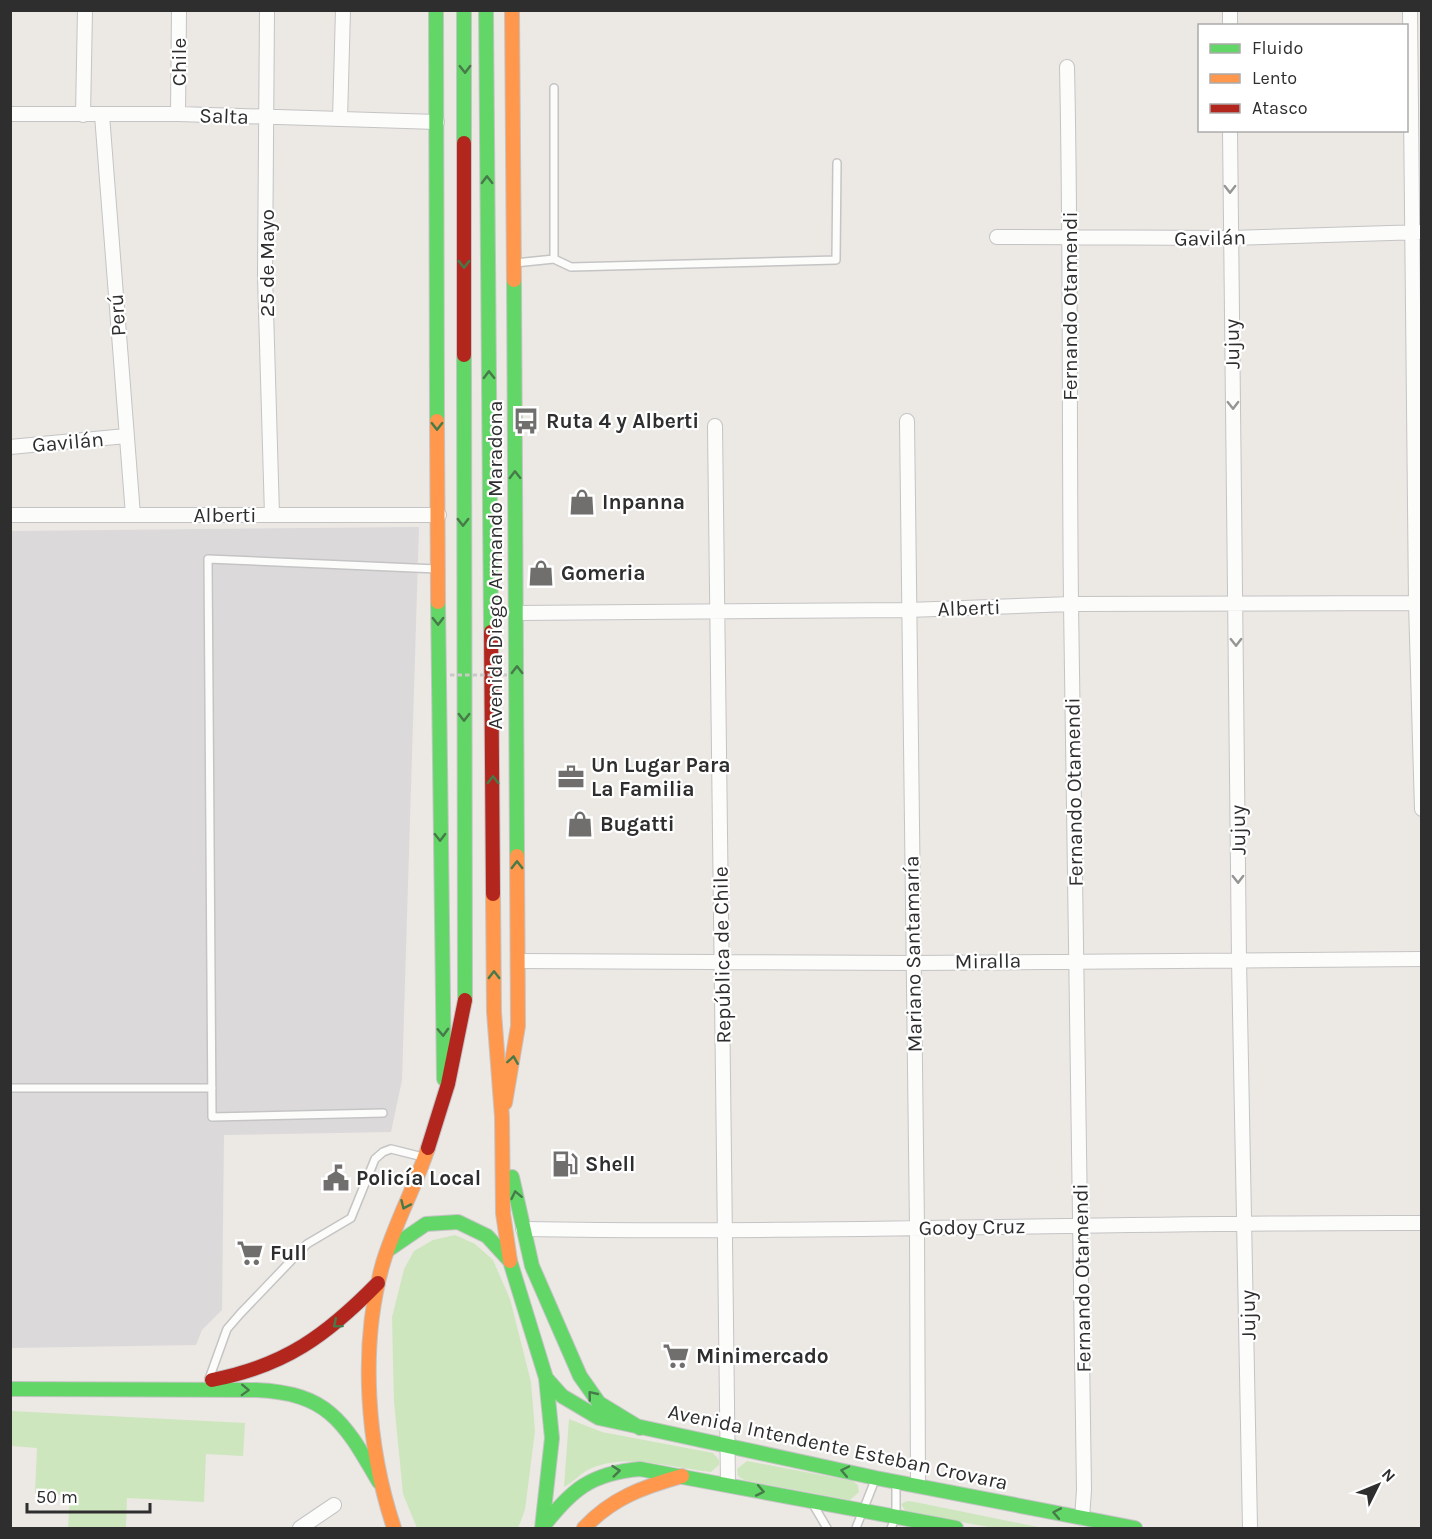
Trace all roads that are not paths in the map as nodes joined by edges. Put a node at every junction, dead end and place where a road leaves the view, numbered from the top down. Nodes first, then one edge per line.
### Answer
1 (85, 10) edge
2 (179, 10) edge
3 (267, 10) edge
4 (343, 10) edge
5 (436, 10) edge
6 (464, 10) edge
7 (486, 10) edge
8 (512, 10) edge
9 (1410, 10) edge
10 (1067, 67) dead end
11 (554, 88) dead end
12 (10, 114) edge
13 (178, 114) junction
14 (83, 115) junction
15 (102, 115) junction
16 (268, 117) junction
17 (340, 119) junction
18 (437, 122) junction
19 (1230, 132) edge
20 (837, 163) dead end
21 (1418, 232) edge
22 (998, 237) dead end
23 (1071, 238) junction
24 (1230, 238) junction
25 (554, 259) junction
26 (515, 263) junction
27 (907, 421) dead end
28 (715, 426) dead end
29 (126, 436) junction
30 (10, 447) edge
31 (10, 515) edge
32 (133, 515) junction
33 (272, 515) junction
34 (439, 516) junction
35 (438, 569) junction
36 (1419, 603) edge
37 (1071, 604) junction
38 (1236, 605) junction
39 (717, 610) junction
40 (908, 610) junction
41 (516, 613) junction
42 (1422, 808) edge
43 (1422, 959) edge
44 (1077, 960) junction
45 (1239, 960) junction
46 (518, 961) junction
47 (722, 963) junction
48 (913, 963) junction
49 (10, 1088) edge
50 (212, 1088) junction
51 (445, 1090) junction
52 (383, 1113) dead end
53 (502, 1117) junction
54 (502, 1132) junction
55 (425, 1157) junction
56 (1246, 1222) junction
57 (1422, 1223) edge
58 (1082, 1225) junction
59 (918, 1228) junction
60 (523, 1229) junction
61 (724, 1232) junction
62 (388, 1250) junction
63 (510, 1261) junction
64 (378, 1282) junction
65 (546, 1378) junction
66 (208, 1381) junction
67 (165, 1388) junction
68 (10, 1389) edge
69 (640, 1428) junction
70 (726, 1445) junction
71 (682, 1476) junction
72 (876, 1478) junction
73 (896, 1482) junction
74 (380, 1484) junction
75 (728, 1485) junction
76 (918, 1486) junction
77 (811, 1501) junction
78 (334, 1505) dead end
79 (864, 1511) junction
80 (1082, 1518) junction
81 (894, 1523) edge
82 (300, 1528) edge
83 (394, 1528) edge
84 (542, 1528) edge
85 (585, 1528) edge
86 (827, 1528) edge
87 (856, 1528) edge
88 (956, 1528) edge
89 (1135, 1528) edge
90 (1250, 1528) edge

1 - 14 street
2 - 13 street, Chile
3 - 16 street, 25 de Mayo
4 - 17 street
5 - 18 main road, Avenida Diego Armando Maradona
6 -> 51 main road, Avenida Diego Armando Maradona
53 -> 7 main road, Avenida Diego Armando Maradona
8 - 26 main road, Avenida Diego Armando Maradona
9 - 21 street
10 - 23 street, Fernando Otamendi
11 - 25 lane
12 - 14 street, Salta
13 - 15 street, Salta
13 - 16 street, Salta
14 - 15 street, Salta
15 - 29 street, Perú
16 - 17 street, Salta
16 - 33 street, 25 de Mayo
17 - 18 street, Salta
18 -> 34 main road, Avenida Diego Armando Maradona
19 -> 24 street, Jujuy
20 - 25 lane
21 - 24 street, Gavilán
21 - 36 street
22 - 23 street, Gavilán
23 - 24 street, Gavilán
23 - 37 street, Fernando Otamendi
24 -> 38 street, Jujuy
25 - 26 lane
41 -> 26 main road, Avenida Diego Armando Maradona
27 - 40 street, Mariano Santamaría
28 - 39 street, República de Chile
29 - 30 street, Gavilán
29 - 32 street, Perú
31 - 32 street, Alberti
32 - 33 street, Alberti
33 - 34 street, Alberti
34 - 35 main road, Avenida Diego Armando Maradona
35 - 50 lane
35 -> 51 main road, Avenida Diego Armando Maradona
36 - 38 street, Alberti
36 - 42 street
37 - 38 street, Alberti
37 - 40 street, Alberti
37 - 44 street, Fernando Otamendi
38 -> 45 street, Jujuy
39 - 40 street, Alberti
39 - 41 street, Alberti
39 - 47 street, República de Chile
40 - 48 street, Mariano Santamaría
46 -> 41 main road, Avenida Diego Armando Maradona
43 - 45 street, Miralla
44 - 45 street, Miralla
44 - 48 street, Miralla
44 - 58 street, Fernando Otamendi
45 - 56 street, Jujuy
46 - 47 street, Miralla
53 -> 46 main road, Avenida Diego Armando Maradona
47 - 48 street, Miralla
47 - 61 street, República de Chile
48 - 59 street, Mariano Santamaría
49 - 50 lane
50 - 52 lane
51 - 55 main road, Avenida Diego Armando Maradona
53 - 54 main road, Avenida Diego Armando Maradona
60 -> 54 main road
54 - 63 main road, Avenida Diego Armando Maradona
55 -> 62 main road, Avenida Diego Armando Maradona
55 - 66 lane
56 - 57 street, Godoy Cruz
56 - 58 street, Godoy Cruz
56 - 90 street, Jujuy
58 - 59 street, Godoy Cruz
58 - 80 street, Fernando Otamendi
59 - 61 street, Godoy Cruz
59 - 76 street, Mariano Santamaría
60 - 61 street, Godoy Cruz
69 -> 60 main road
61 - 70 street, República de Chile
62 - 63 main road
62 - 64 main road, Avenida Diego Armando Maradona
63 - 65 main road, Avenida Diego Armando Maradona
64 -> 66 main road
64 - 74 main road
65 - 69 main road, Avenida Intendente Esteban Crovara
65 - 84 main road, Avenida Diego Armando Maradona
66 - 67 main road
67 - 68 main road
67 -> 74 main road
69 - 70 main road, Avenida Intendente Esteban Crovara
72 -> 70 main road, Avenida Intendente Esteban Crovara
70 - 75 street, República de Chile
71 - 75 main road
84 -> 71 main road
71 - 85 main road
72 - 73 main road, Avenida Intendente Esteban Crovara
72 - 79 lane
73 - 76 main road, Avenida Intendente Esteban Crovara
73 - 81 lane
74 - 83 main road
75 -> 77 main road
80 -> 76 main road, Avenida Intendente Esteban Crovara
77 - 79 main road
77 - 86 lane
78 - 82 street
79 - 81 main road
79 - 87 lane
80 - 89 main road, Avenida Intendente Esteban Crovara
81 - 88 main road

